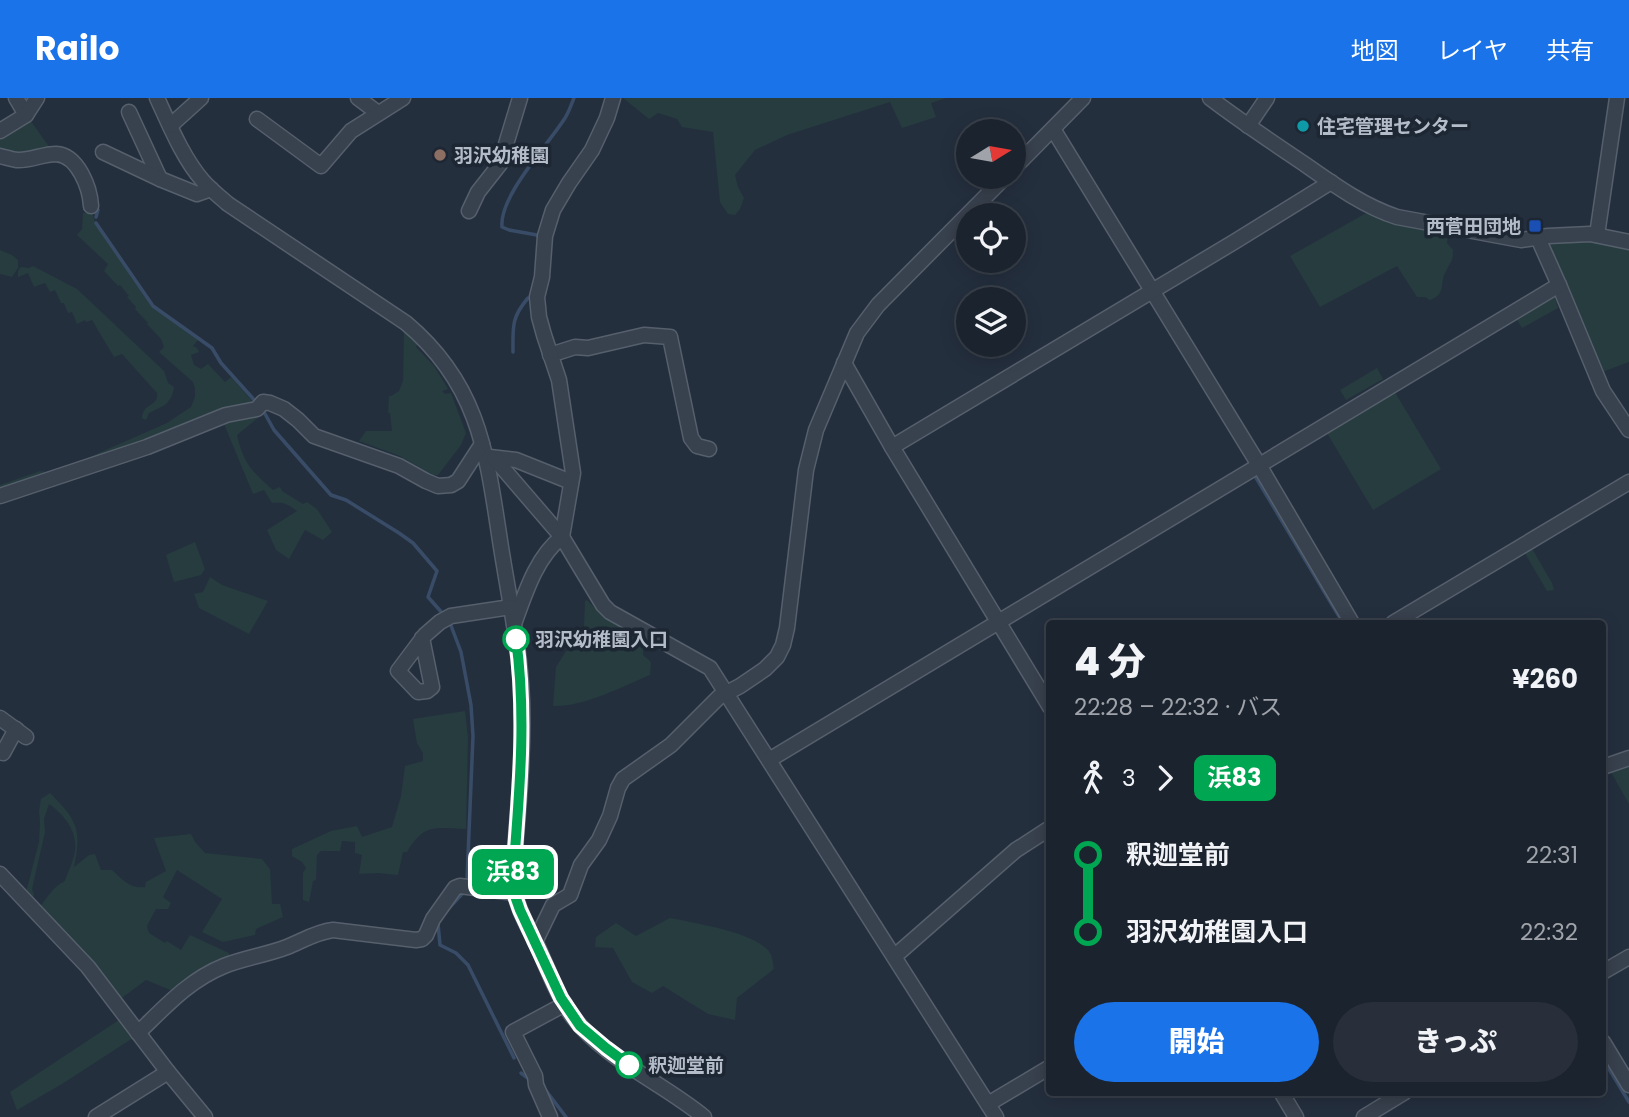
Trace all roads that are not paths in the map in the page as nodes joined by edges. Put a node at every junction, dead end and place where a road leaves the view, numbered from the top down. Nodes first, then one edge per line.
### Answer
1 (16, 98) edge
2 (37, 98) edge
3 (157, 98) edge
4 (201, 98) edge
5 (358, 98) edge
6 (403, 98) edge
7 (520, 98) edge
8 (613, 98) edge
9 (1083, 98) edge
10 (1210, 98) edge
11 (1267, 98) edge
12 (1617, 98) edge
13 (129, 111) dead end
14 (378, 113) junction
15 (26, 115) junction
16 (257, 119) dead end
17 (170, 126) junction
18 (1248, 126) junction
19 (1053, 129) junction
20 (0, 131) edge
21 (103, 152) dead end
22 (0, 156) edge
23 (1026, 156) edge
24 (160, 179) junction
25 (1331, 182) junction
26 (211, 189) junction
27 (993, 189) edge
28 (91, 206) dead end
29 (469, 211) dead end
30 (1597, 235) junction
31 (1538, 238) junction
32 (1629, 242) edge
33 (1559, 285) junction
34 (1152, 292) junction
35 (550, 355) junction
36 (844, 363) junction
37 (1629, 430) edge
38 (892, 447) junction
39 (709, 449) dead end
40 (487, 453) junction
41 (1259, 465) junction
42 (1629, 481) edge
43 (572, 482) junction
44 (0, 496) edge
45 (562, 537) junction
46 (510, 607) junction
47 (1350, 620) edge
48 (1398, 620) edge
49 (998, 622) junction
50 (513, 625) junction
51 (422, 638) dead end
52 (726, 692) junction
53 (1046, 700) edge
54 (0, 718) edge
55 (0, 752) edge
56 (1629, 758) edge
57 (769, 760) junction
58 (1606, 766) edge
59 (1046, 831) edge
60 (0, 874) edge
61 (514, 893) junction
62 (536, 942) junction
63 (895, 956) junction
64 (1629, 957) edge
65 (1606, 970) edge
66 (565, 1004) junction
67 (138, 1033) junction
68 (1606, 1047) edge
69 (1046, 1069) edge
70 (168, 1072) junction
71 (1629, 1085) edge
72 (1283, 1096) edge
73 (1398, 1096) edge
74 (988, 1104) junction
75 (96, 1117) edge
76 (205, 1117) edge
77 (550, 1117) edge
78 (704, 1117) edge
79 (996, 1117) edge
80 (1296, 1117) edge
81 (1364, 1117) edge

1 - 15 street
2 - 15 street
3 - 17 street
4 - 17 street
5 - 14 street
6 - 14 street
7 - 29 street
8 - 35 street
9 - 19 street
10 - 18 street
11 - 18 street
12 - 30 street
13 - 24 street
14 - 16 street
15 - 20 street
17 - 26 street
18 - 25 street
19 - 23 street
19 - 34 street
21 - 24 street
22 - 28 street
24 - 26 street
25 - 31 street
25 - 34 street
26 - 40 street
27 - 36 street
30 - 31 street
30 - 32 street
31 - 33 street
33 - 37 street
33 - 41 street
34 - 38 street
34 - 41 street
35 - 39 street
35 - 43 street
36 - 38 street
36 - 52 street
38 - 49 street
40 - 43 street
40 - 44 street
40 - 45 street
40 - 46 street
41 - 47 street
41 - 49 street
42 - 48 street
43 - 45 street
45 - 50 street
45 - 52 street
46 - 50 street
46 - 51 street
49 - 53 street
49 - 57 street
50 - 61 street
52 - 57 street
52 - 62 street
54 - 55 street
56 - 58 street
57 - 63 street
59 - 63 street
60 - 67 street
61 - 62 street
61 - 67 street
62 - 66 street
63 - 74 street
64 - 65 street
66 - 77 street
66 - 78 street
67 - 70 street
68 - 71 street
69 - 74 street
70 - 75 street
70 - 76 street
72 - 80 street
73 - 81 street
74 - 79 street

